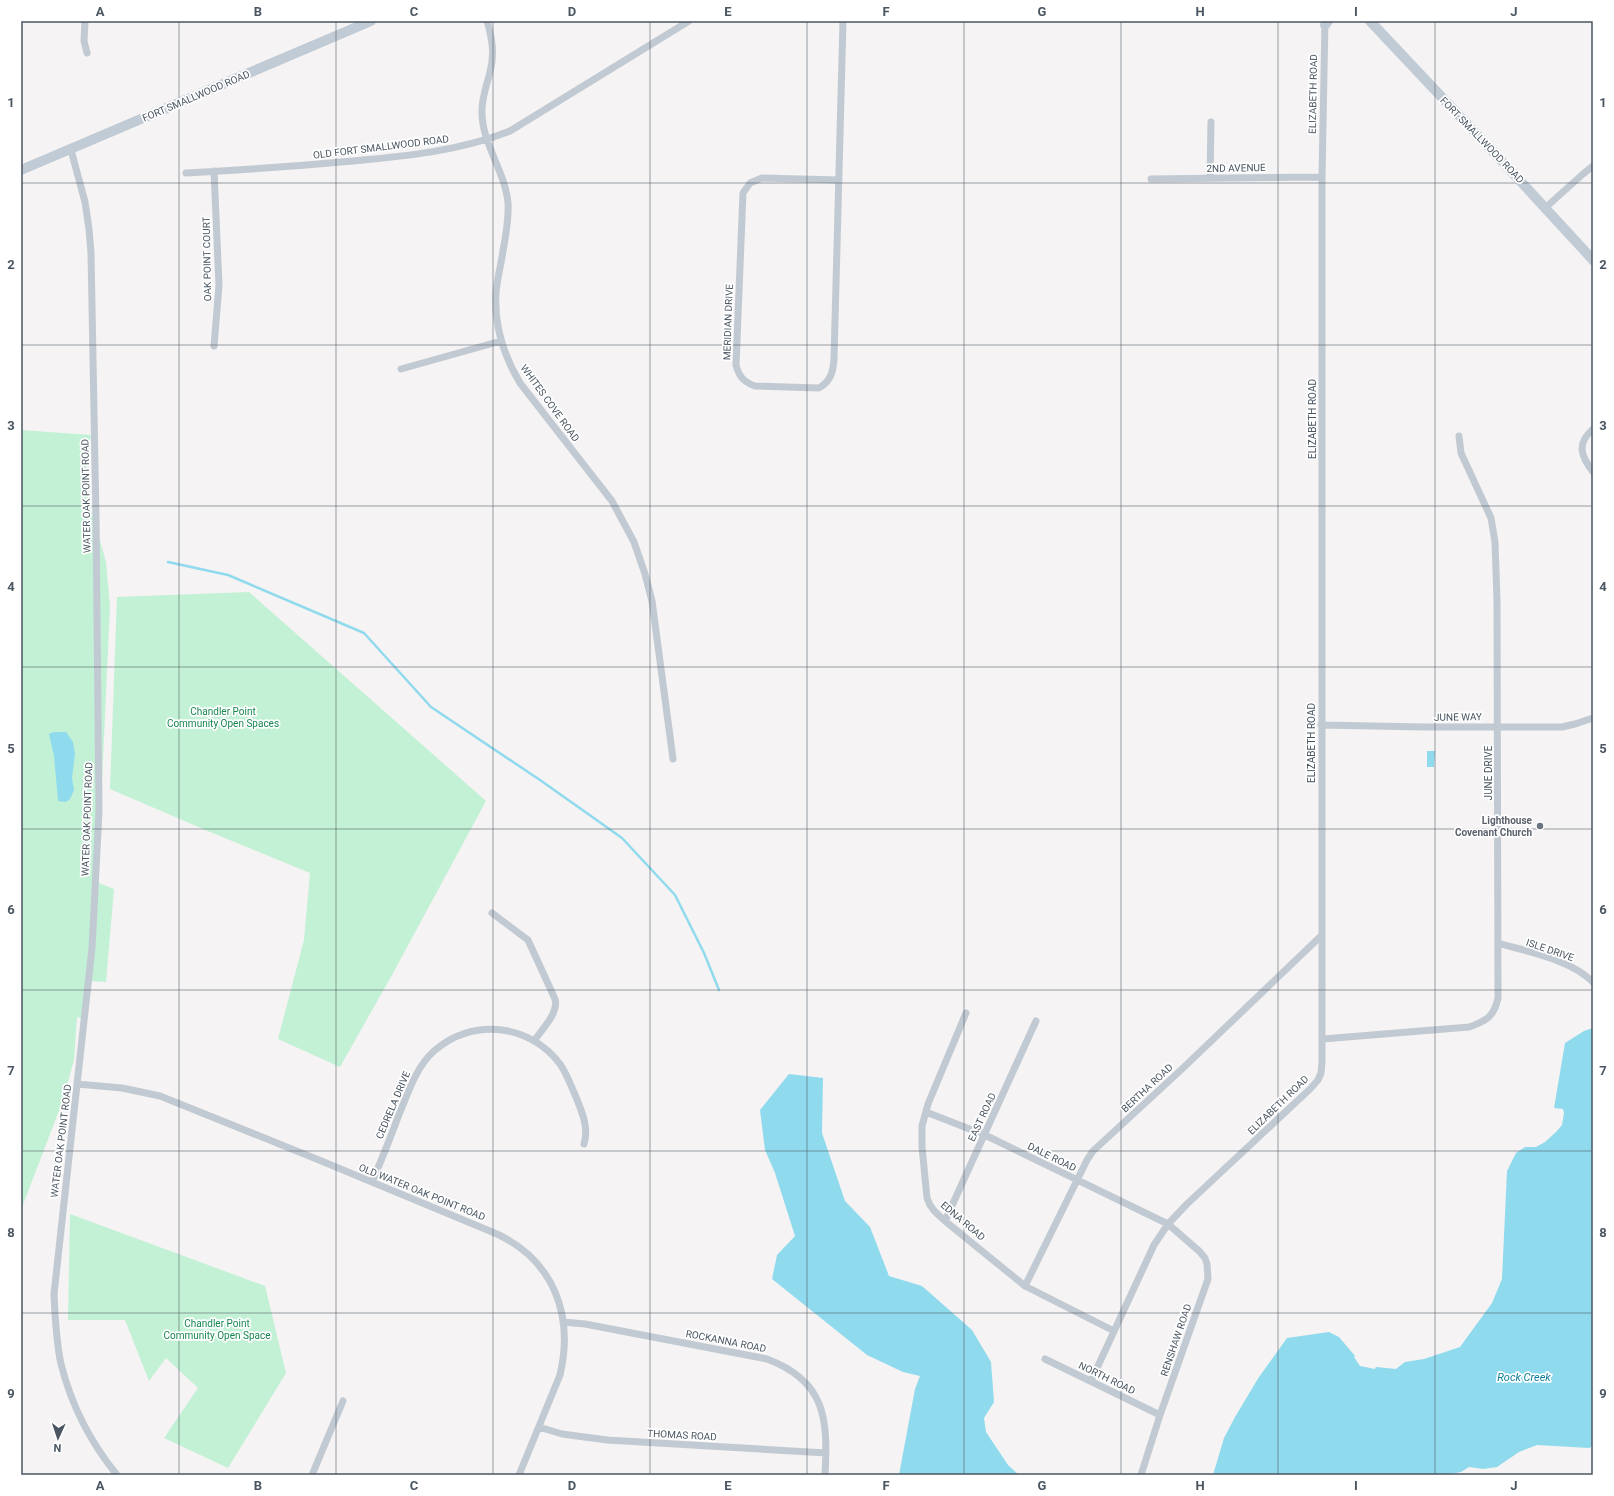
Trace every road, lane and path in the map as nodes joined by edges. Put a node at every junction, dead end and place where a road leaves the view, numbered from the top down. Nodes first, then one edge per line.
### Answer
1 (85, 21) edge
2 (371, 21) edge
3 (487, 21) edge
4 (689, 21) edge
5 (843, 21) edge
6 (1326, 22) edge
7 (1370, 22) edge
8 (87, 53) dead end
9 (1211, 122) dead end
10 (486, 140) junction
11 (71, 150) junction
12 (1593, 166) edge
13 (21, 170) edge
14 (214, 171) junction
15 (186, 173) dead end
16 (1322, 177) junction
17 (1210, 178) junction
18 (1151, 179) dead end
19 (839, 180) junction
20 (1545, 208) junction
21 (1593, 260) edge
22 (501, 341) junction
23 (214, 346) dead end
24 (401, 368) dead end
25 (1593, 429) edge
26 (1459, 436) dead end
27 (1593, 472) edge
28 (1593, 718) edge
29 (1321, 725) junction
30 (1498, 726) junction
31 (673, 759) dead end
32 (492, 913) dead end
33 (1322, 935) junction
34 (1498, 943) junction
35 (1593, 982) edge
36 (966, 1014) dead end
37 (1036, 1021) dead end
38 (1323, 1039) junction
39 (534, 1041) junction
40 (77, 1084) junction
41 (926, 1112) junction
42 (985, 1135) junction
43 (584, 1144) dead end
44 (1077, 1179) junction
45 (372, 1182) junction
46 (944, 1220) junction
47 (1168, 1224) junction
48 (1025, 1286) junction
49 (563, 1322) junction
50 (1114, 1331) junction
51 (1045, 1359) dead end
52 (1091, 1381) junction
53 (343, 1401) dead end
54 (1160, 1415) junction
55 (539, 1427) junction
56 (826, 1453) junction
57 (117, 1475) edge
58 (312, 1475) edge
59 (519, 1475) edge
60 (825, 1475) edge
61 (1141, 1475) edge

1 - 8 street
2 - 11 main road, FORT SMALLWOOD ROAD
3 - 10 street, WHITES COVE ROAD
4 - 10 street, OLD FORT SMALLWOOD ROAD
5 - 19 street, MERIDIAN DRIVE
6 - 16 street, ELIZABETH ROAD
7 - 20 main road, FORT SMALLWOOD ROAD
9 - 17 street
10 - 14 street, OLD FORT SMALLWOOD ROAD
10 - 22 street, WHITES COVE ROAD
11 - 13 main road, FORT SMALLWOOD ROAD
11 - 40 street, WATER OAK POINT ROAD
12 - 20 street
14 - 15 street, OLD FORT SMALLWOOD ROAD
14 - 23 street, OAK POINT COURT
16 - 17 street, 2ND AVENUE
16 - 29 street, ELIZABETH ROAD
17 - 18 street, 2ND AVENUE
19 - 19 street, MERIDIAN DRIVE
20 - 21 main road, FORT SMALLWOOD ROAD
22 - 24 street
22 - 31 street, WHITES COVE ROAD
25 - 27 street
26 - 30 street, JUNE DRIVE
28 - 30 street, JUNE WAY
29 - 30 street, JUNE WAY
29 - 33 street, ELIZABETH ROAD
30 - 34 street, JUNE DRIVE
32 - 39 street
33 - 38 street, ELIZABETH ROAD
33 - 44 street, BERTHA ROAD
34 - 35 street, ISLE DRIVE
34 - 38 street, JUNE DRIVE
36 - 41 street, EDNA ROAD
37 - 42 street, EAST ROAD
38 - 47 street, ELIZABETH ROAD
39 - 43 street, CEDRELA DRIVE
39 - 45 street, CEDRELA DRIVE
40 - 45 street, OLD WATER OAK POINT ROAD
40 - 57 street, WATER OAK POINT ROAD
41 - 42 street, DALE ROAD
41 - 46 street, EDNA ROAD
42 - 44 street, DALE ROAD
42 - 46 street, EAST ROAD
44 - 47 street, DALE ROAD
44 - 48 street, BERTHA ROAD
45 - 49 street, OLD WATER OAK POINT ROAD
46 - 48 street, EDNA ROAD
47 - 50 street, ELIZABETH ROAD
47 - 54 street, RENSHAW ROAD
48 - 50 street, EDNA ROAD
49 - 55 street, OLD WATER OAK POINT ROAD
49 - 56 street, ROCKANNA ROAD
50 - 52 street, ELIZABETH ROAD
51 - 52 street, NORTH ROAD
52 - 54 street, NORTH ROAD
53 - 58 street
54 - 61 street, RENSHAW ROAD
55 - 56 street, THOMAS ROAD
55 - 59 street, OLD WATER OAK POINT ROAD
56 - 60 street, ROCKANNA ROAD

